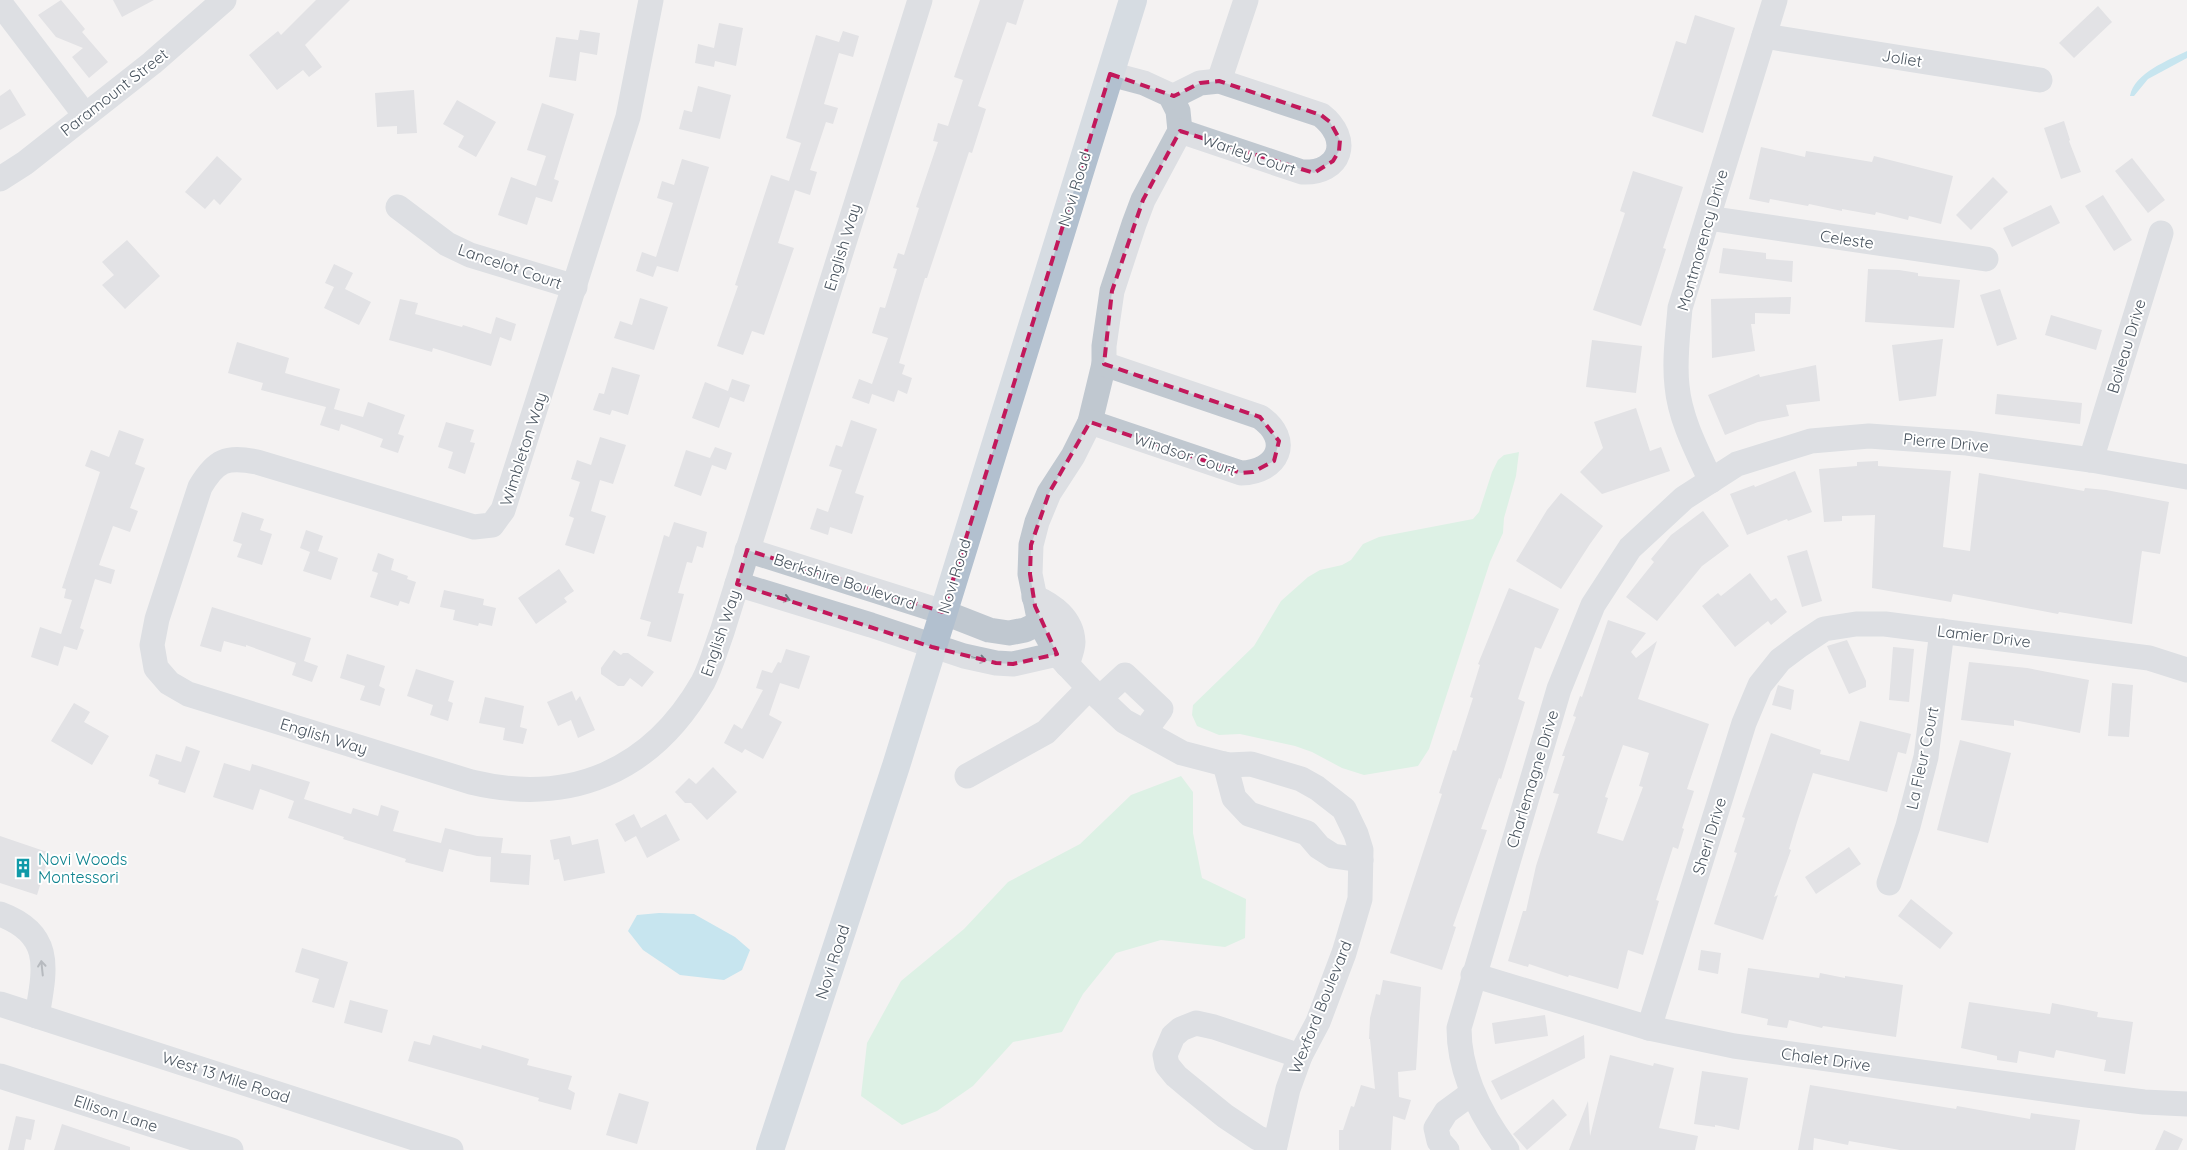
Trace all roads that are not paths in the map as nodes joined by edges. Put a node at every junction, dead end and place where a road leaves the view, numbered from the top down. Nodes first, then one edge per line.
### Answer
1 (224, 0) edge
2 (651, 0) edge
3 (920, 0) edge
4 (1133, 0) edge
5 (1246, 0) edge
6 (1775, 0) edge
7 (0, 2) edge
8 (1764, 36) junction
9 (1110, 74) junction
10 (2040, 80) dead end
11 (1219, 81) junction
12 (1172, 98) junction
13 (85, 115) junction
14 (1180, 131) junction
15 (0, 179) edge
16 (398, 207) dead end
17 (1708, 218) junction
18 (2161, 233) dead end
19 (1986, 259) dead end
20 (575, 287) junction
21 (1104, 364) junction
22 (1090, 422) junction
23 (2091, 460) junction
24 (2187, 477) edge
25 (1711, 481) junction
26 (747, 550) junction
27 (737, 584) junction
28 (1034, 597) junction
29 (943, 612) junction
30 (1040, 623) junction
31 (1942, 631) junction
32 (932, 647) junction
33 (1787, 655) joint
34 (1062, 659) junction
35 (156, 668) joint
36 (2187, 670) edge
37 (1094, 693) junction
38 (1144, 732) junction
39 (1225, 764) junction
40 (967, 776) dead end
41 (1361, 860) junction
42 (1889, 883) dead end
43 (0, 914) edge
44 (1473, 975) junction
45 (0, 1004) edge
46 (37, 1016) junction
47 (1649, 1028) junction
48 (1300, 1056) junction
49 (0, 1076) edge
50 (1472, 1093) junction
51 (2187, 1104) edge
52 (403, 1143) edge
53 (1274, 1147) edge
54 (1496, 1147) edge
55 (231, 1150) edge
56 (451, 1150) edge
57 (770, 1150) edge
58 (1447, 1150) edge

1 - 13 street, Paramount Street
2 - 20 street, Wimbleton Way
3 - 26 street, English Way
4 - 9 main road, Novi Road
5 - 11 street
6 - 8 street, Montmorency Drive
7 - 13 street
8 - 10 street, Joliet
8 - 17 street, Montmorency Drive
9 - 12 street
9 - 29 main road, Novi Road
11 - 12 street
11 - 14 street, Warley Court
12 - 14 street
13 - 15 street, Paramount Street
14 - 21 street, Wexford Boulevard
16 - 20 street, Lancelot Court
17 - 19 street, Celeste
17 - 25 street, Montmorency Drive
18 - 23 street, Boileau Drive
20 - 35 street, Wimbleton Way
21 - 22 street, Wexford Boulevard
21 - 22 street, Windsor Court
22 - 28 street, Wexford Boulevard
23 - 24 street, Pierre Drive
23 - 25 street, Pierre Drive
25 - 44 street, Charlemagne Drive
26 - 27 street, English Way
26 - 29 street, Berkshire Boulevard
27 -> 32 street, Berkshire Boulevard
27 - 35 street, English Way
28 - 30 street, Wexford Boulevard
28 - 34 street
29 - 30 street, Berkshire Boulevard
29 - 32 main road, Novi Road
30 - 34 street, Wexford Boulevard
31 - 33 street, Lamier Drive
31 - 36 street, Lamier Drive
31 - 42 street, La Fleur Court
32 -> 34 street, Berkshire Boulevard
32 - 57 main road, Novi Road
33 - 47 street, Sheri Drive
34 - 37 street, Wexford Boulevard
37 - 38 street, Wexford Boulevard
37 - 38 street
37 - 40 street
38 - 39 street, Wexford Boulevard
39 - 41 street
39 - 41 street, Wexford Boulevard
41 - 48 street, Wexford Boulevard
46 -> 43 street
44 - 47 street, Chalet Drive
44 - 50 street, Charlemagne Drive
45 - 46 street, West 13 Mile Road
46 - 52 street, West 13 Mile Road
47 - 51 street, Chalet Drive
48 - 53 street, Wexford Boulevard
48 - 53 street
49 - 55 street, Ellison Lane
50 - 54 street, Charlemagne Drive
50 - 58 street
52 - 56 street, West 13 Mile Road

